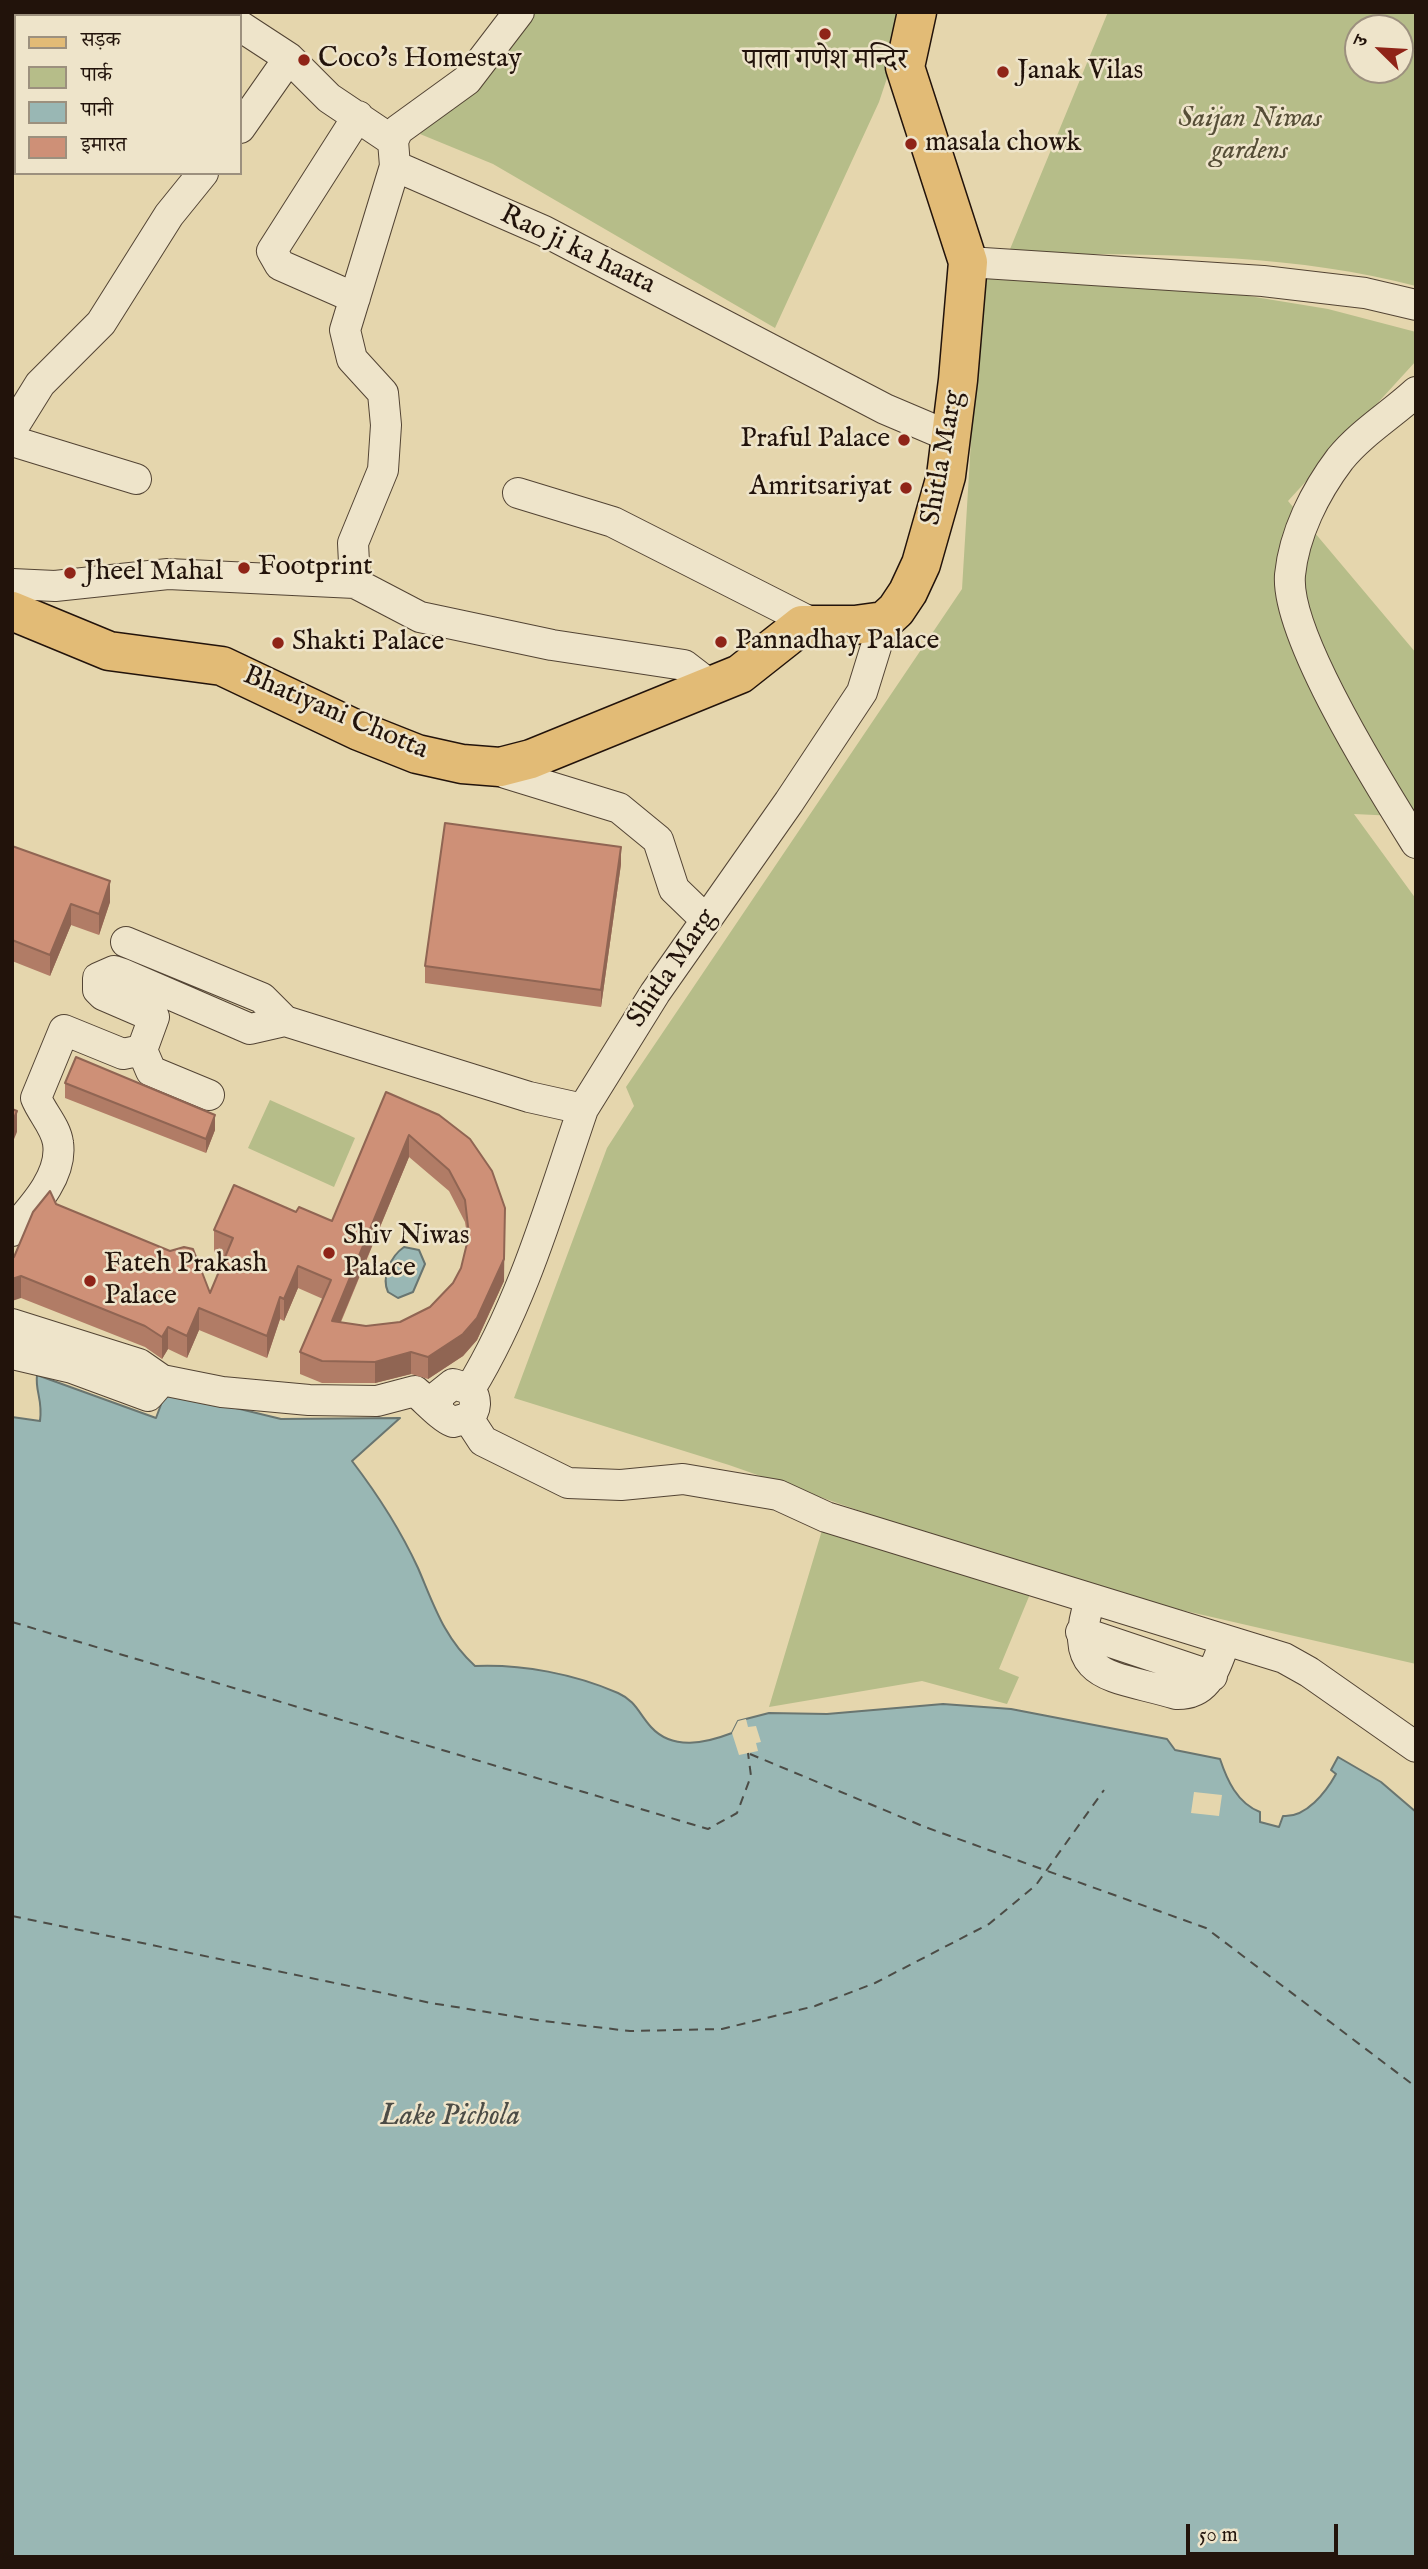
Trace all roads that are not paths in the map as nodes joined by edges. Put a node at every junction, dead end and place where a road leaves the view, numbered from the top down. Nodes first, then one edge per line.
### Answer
1 (519, 12) edge
2 (918, 12) edge
3 (242, 27) edge
4 (289, 58) junction
5 (358, 116) junction
6 (242, 125) edge
7 (394, 153) junction
8 (200, 175) edge
9 (968, 262) junction
10 (355, 298) junction
11 (1416, 305) edge
12 (1416, 392) edge
13 (12, 429) edge
14 (951, 438) junction
15 (12, 441) edge
16 (136, 479) dead end
17 (518, 493) dead end
18 (355, 583) junction
19 (12, 584) edge
20 (12, 611) edge
21 (884, 621) junction
22 (812, 623) junction
23 (710, 685) junction
24 (500, 767) junction
25 (1416, 843) edge
26 (705, 919) junction
27 (126, 942) dead end
28 (285, 1021) junction
29 (142, 1050) junction
30 (209, 1095) dead end
31 (583, 1109) junction
32 (12, 1231) edge
33 (12, 1324) edge
34 (493, 1348) junction
35 (12, 1354) edge
36 (162, 1380) junction
37 (426, 1400) junction
38 (469, 1404) junction
39 (1090, 1600) junction
40 (1225, 1642) junction
41 (1416, 1747) edge

1 - 7 street
2 - 9 main road, Shitla Marg
3 - 4 street, Rao ji ka haata
4 - 5 street, Rao ji ka haata
4 - 6 street
5 - 7 street, Rao ji ka haata
5 - 10 street
7 - 10 street
7 - 14 street, Rao ji ka haata
8 - 13 street
9 - 11 street
9 - 14 main road, Shitla Marg
10 - 18 street
12 - 25 street
14 - 21 main road, Shitla Marg
15 - 16 street
17 - 22 street
18 - 19 street
18 - 23 street
20 - 24 main road, Bhatiyani Chotta
21 - 22 main road
21 - 26 street, Shitla Marg
22 - 23 main road, Bhatiyani Chotta
23 - 24 main road, Bhatiyani Chotta
24 - 26 street
26 - 31 street, Shitla Marg
27 - 28 street
28 - 29 street
28 - 31 street
29 - 30 street
29 - 32 street
31 - 34 street, Shitla Marg
33 - 36 street
34 - 37 street
34 - 38 street, Shitla Marg
35 - 36 street
36 - 37 street
37 - 38 street
38 - 39 street
39 - 40 street
39 - 40 street
40 - 41 street

